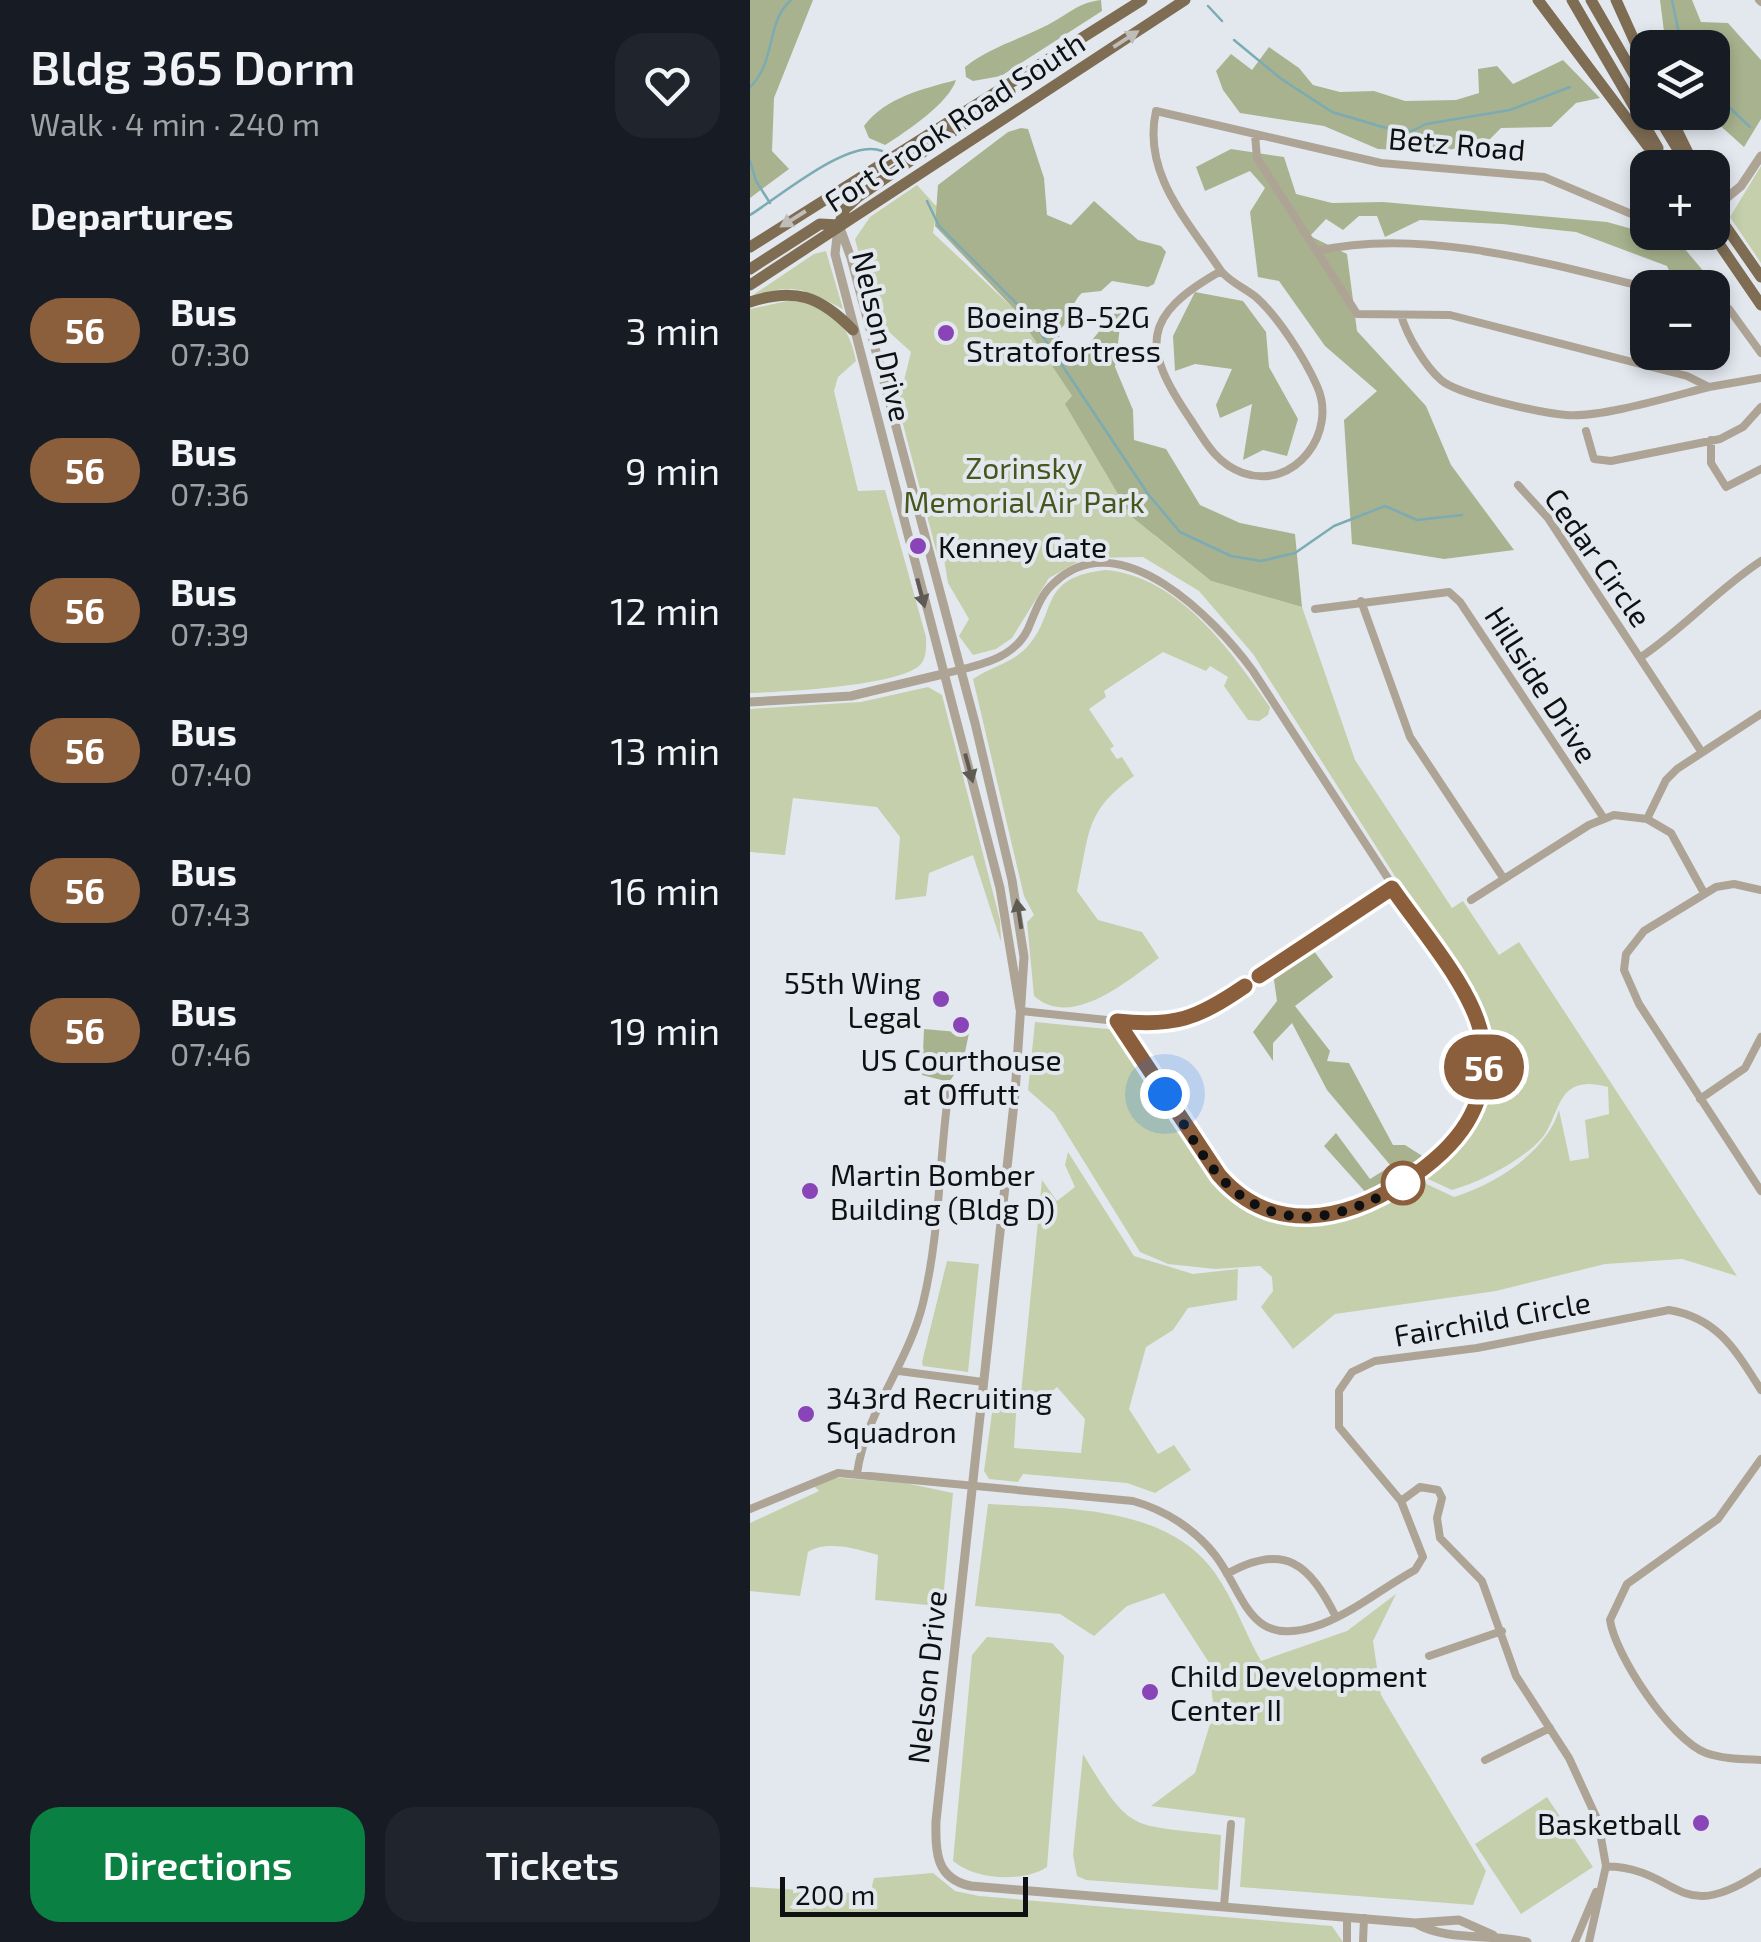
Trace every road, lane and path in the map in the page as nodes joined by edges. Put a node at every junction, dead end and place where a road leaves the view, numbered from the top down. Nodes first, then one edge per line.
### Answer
1 (1142, 0) edge
2 (1185, 0) edge
3 (1538, 0) edge
4 (1572, 0) edge
5 (1591, 0) edge
6 (1616, 0) edge
7 (1630, 31) edge
8 (1056, 55) junction
9 (1630, 68) edge
10 (1255, 136) junction
11 (1653, 150) edge
12 (1657, 150) edge
13 (1761, 156) edge
14 (1730, 194) edge
15 (1630, 214) edge
16 (839, 226) junction
17 (1730, 233) edge
18 (750, 246) edge
19 (1723, 250) edge
20 (1317, 251) junction
21 (750, 269) edge
22 (1220, 271) junction
23 (1761, 278) edge
24 (1630, 284) edge
25 (750, 285) edge
26 (750, 302) edge
27 (1761, 305) edge
28 (1730, 310) edge
29 (1402, 315) junction
30 (853, 330) junction
31 (1761, 354) edge
32 (1761, 378) edge
33 (1709, 387) junction
34 (1761, 407) edge
35 (1586, 431) dead end
36 (1711, 440) junction
37 (1761, 468) edge
38 (1518, 485) dead end
39 (1761, 561) edge
40 (1360, 601) junction
41 (1315, 609) dead end
42 (1640, 657) junction
43 (960, 669) junction
44 (943, 674) junction
45 (750, 702) edge
46 (1761, 714) edge
47 (1701, 751) junction
48 (1603, 817) junction
49 (1646, 819) junction
50 (1504, 879) junction
51 (1392, 888) junction
52 (1761, 890) edge
53 (1704, 893) junction
54 (1471, 900) dead end
55 (1021, 1011) junction
56 (1117, 1021) junction
57 (1761, 1037) edge
58 (950, 1088) dead end
59 (1700, 1099) junction
60 (1761, 1192) edge
61 (900, 1371) junction
62 (983, 1382) junction
63 (1761, 1390) edge
64 (1761, 1459) edge
65 (857, 1474) junction
66 (971, 1485) junction
67 (1402, 1501) junction
68 (750, 1509) edge
69 (1227, 1574) junction
70 (1336, 1618) junction
71 (1502, 1632) junction
72 (1429, 1656) dead end
73 (1550, 1728) junction
74 (1485, 1760) dead end
75 (1761, 1760) edge
76 (1231, 1824) dead end
77 (1606, 1866) junction
78 (1761, 1872) edge
79 (1601, 1884) junction
80 (1224, 1906) junction
81 (1347, 1916) junction
82 (1364, 1918) junction
83 (1348, 1942) edge
84 (1363, 1942) edge
85 (1527, 1942) edge
86 (1575, 1942) edge
87 (1589, 1942) edge

1 - 8 main road, Fort Crook Road South
16 -> 2 main road, Fort Crook Road South
3 - 11 main road
4 - 12 main road
5 - 9 main road
6 - 7 main road
8 - 16 main road
8 -> 18 main road, Fort Crook Road South
10 - 15 street, Betz Road
10 - 20 street
10 - 22 street, Betz Road
13 - 14 street
16 - 21 main road
16 - 25 main road, Fort Crook Road South
16 - 30 street, Nelson Drive
16 - 43 street, Nelson Drive
17 - 23 main road
19 - 27 main road
20 - 24 street
20 - 29 street
22 - 22 street
26 - 30 main road
28 - 31 street
29 - 33 street
29 - 33 street
30 -> 44 street, Nelson Drive
32 - 33 street
34 - 36 street
35 - 36 street
36 - 37 street
38 - 42 street, Cedar Circle
39 - 42 street
40 - 41 street, Hillside Drive
40 - 48 street, Hillside Drive
40 - 50 street
42 - 47 street, Cedar Circle
43 - 44 street
43 - 51 street
55 -> 43 street, Nelson Drive
44 - 45 street
44 -> 55 street, Nelson Drive
46 - 47 street
47 - 49 street
48 - 49 street
48 - 50 street
49 - 53 street
50 - 54 street
51 - 56 street
51 - 56 street
52 - 53 street
53 - 59 street
55 - 56 street
55 - 62 street, Nelson Drive
57 - 59 street
58 - 61 street
59 - 60 street
61 - 62 street
61 - 65 street
62 - 66 street, Nelson Drive
63 - 67 street, Fairchild Circle
64 - 75 street
65 - 66 street
65 - 68 street
66 - 69 street
66 - 80 street, Nelson Drive
67 - 70 street
67 - 71 street
69 - 70 street
69 - 70 street
71 - 72 street
71 - 73 street
73 - 74 street
73 - 77 street
76 - 80 street
77 - 78 street
77 - 79 street
79 - 86 street
79 - 87 street
80 - 81 street, Nelson Drive
81 - 82 street, Nelson Drive
81 - 83 street
82 - 84 street
82 - 85 street, Nelson Drive

